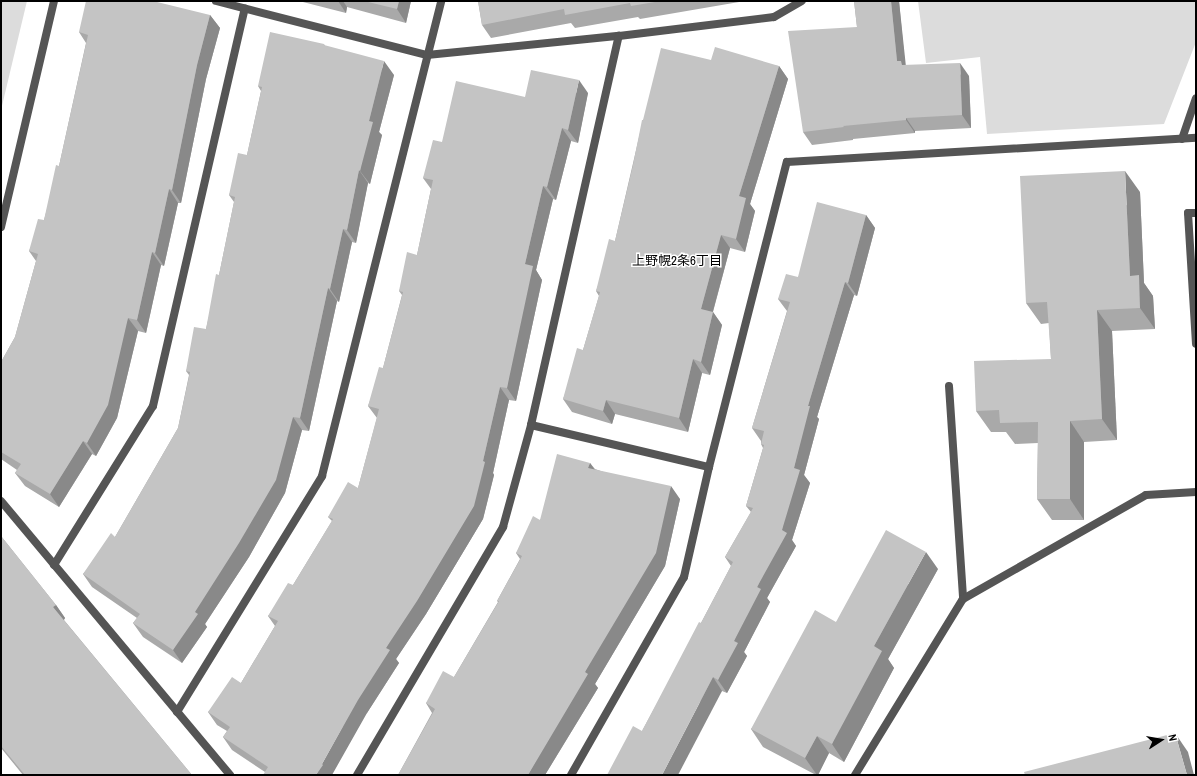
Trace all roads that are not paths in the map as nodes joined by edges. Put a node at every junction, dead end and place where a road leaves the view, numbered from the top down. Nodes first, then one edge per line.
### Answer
1 (54, 1) edge
2 (216, 1) edge
3 (441, 1) edge
4 (802, 1) edge
5 (245, 9) junction
6 (619, 36) junction
7 (427, 55) junction
8 (1196, 98) edge
9 (1196, 138) edge
10 (1182, 139) junction
11 (1196, 213) edge
12 (1, 227) edge
13 (1196, 344) edge
14 (949, 386) dead end
15 (531, 425) junction
16 (709, 467) junction
17 (1196, 492) edge
18 (1, 501) edge
19 (54, 565) junction
20 (963, 600) junction
21 (177, 712) junction
22 (230, 775) edge
23 (357, 775) edge
24 (571, 775) edge
25 (855, 775) edge

1 - 12 street
2 - 5 street
3 - 7 street
4 - 6 street
5 - 7 street
5 - 19 street
6 - 7 street
6 - 15 street
7 - 21 street
8 - 10 street
9 - 10 street
10 - 16 street
11 - 13 street
14 - 20 street
15 - 16 street
15 - 23 street
16 - 24 street
17 - 20 street
18 - 19 street
19 - 21 street
20 - 25 street
21 - 22 street

